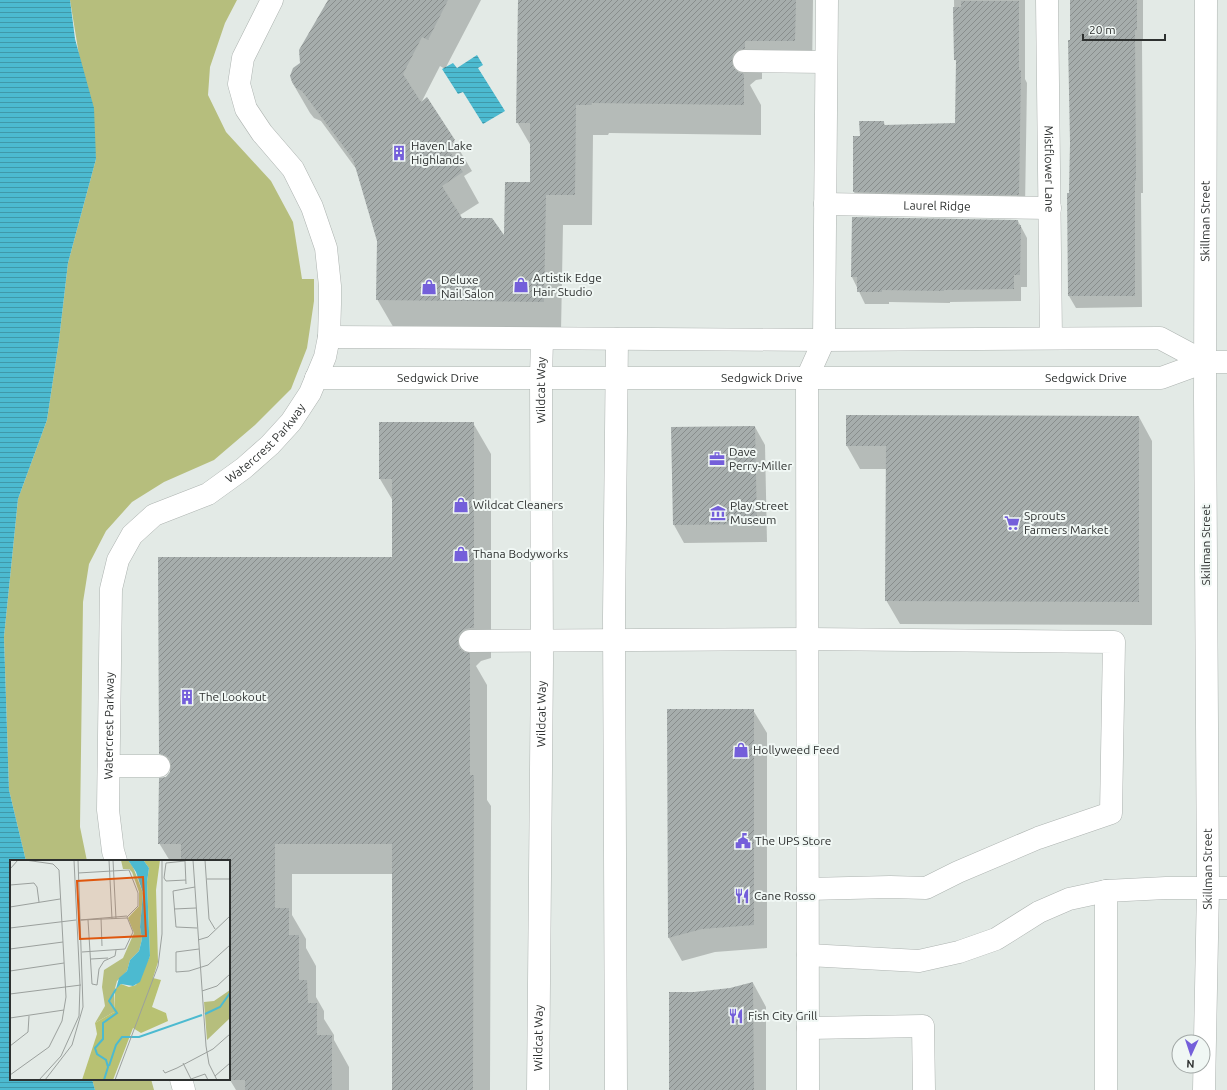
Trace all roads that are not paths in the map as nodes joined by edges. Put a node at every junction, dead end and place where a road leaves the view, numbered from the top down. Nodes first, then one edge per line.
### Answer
1 (272, 0) edge
2 (827, 0) edge
3 (1047, 0) edge
4 (1206, 0) edge
5 (744, 61) dead end
6 (826, 62) junction
7 (825, 204) junction
8 (1050, 208) junction
9 (329, 337) junction
10 (1051, 338) junction
11 (542, 339) junction
12 (617, 339) junction
13 (824, 340) junction
14 (1205, 362) junction
15 (1227, 362) edge
16 (616, 377) junction
17 (316, 378) junction
18 (541, 378) junction
19 (807, 378) junction
20 (808, 639) junction
21 (615, 640) junction
22 (470, 641) dead end
23 (542, 641) junction
24 (109, 766) junction
25 (159, 766) dead end
26 (116, 860) edge
27 (1218, 888) edge
28 (808, 889) junction
29 (1106, 891) junction
30 (808, 955) junction
31 (808, 1028) junction
32 (181, 1080) edge
33 (184, 1090) edge
34 (538, 1090) edge
35 (616, 1090) edge
36 (808, 1090) edge
37 (924, 1090) edge
38 (1106, 1090) edge
39 (1204, 1090) edge

1 - 9 street, Watercrest Parkway
2 - 6 street
3 - 8 street, Mistflower Lane
4 - 14 street, Skillman Street
5 - 6 street
6 - 7 street
7 - 8 street, Laurel Ridge
7 - 13 street
8 - 10 street, Mistflower Lane
9 - 11 street, Sedgwick Drive
9 - 17 street, Watercrest Parkway
10 - 13 street, Sedgwick Drive
10 - 14 street, Sedgwick Drive
11 - 12 street, Sedgwick Drive
11 - 18 street, Wildcat Way
12 - 13 street, Sedgwick Drive
12 - 16 street
13 - 19 street
14 - 15 street, Sedgwick Drive
14 - 19 street, Sedgwick Drive
14 - 27 street, Skillman Street
16 - 18 street, Sedgwick Drive
16 - 19 street, Sedgwick Drive
16 - 21 street
17 - 18 street, Sedgwick Drive
17 - 24 street, Watercrest Parkway
18 - 23 street, Wildcat Way
19 - 20 street
20 - 21 street
20 - 28 street
20 - 28 street
21 - 23 street
21 - 35 street
22 - 23 street
23 - 34 street, Wildcat Way
24 - 25 street
24 - 26 street, Watercrest Parkway
27 - 29 street
27 - 39 street, Skillman Street
28 - 30 street
29 - 30 street
29 - 38 street
30 - 31 street
31 - 36 street
31 - 37 street
32 - 33 street

